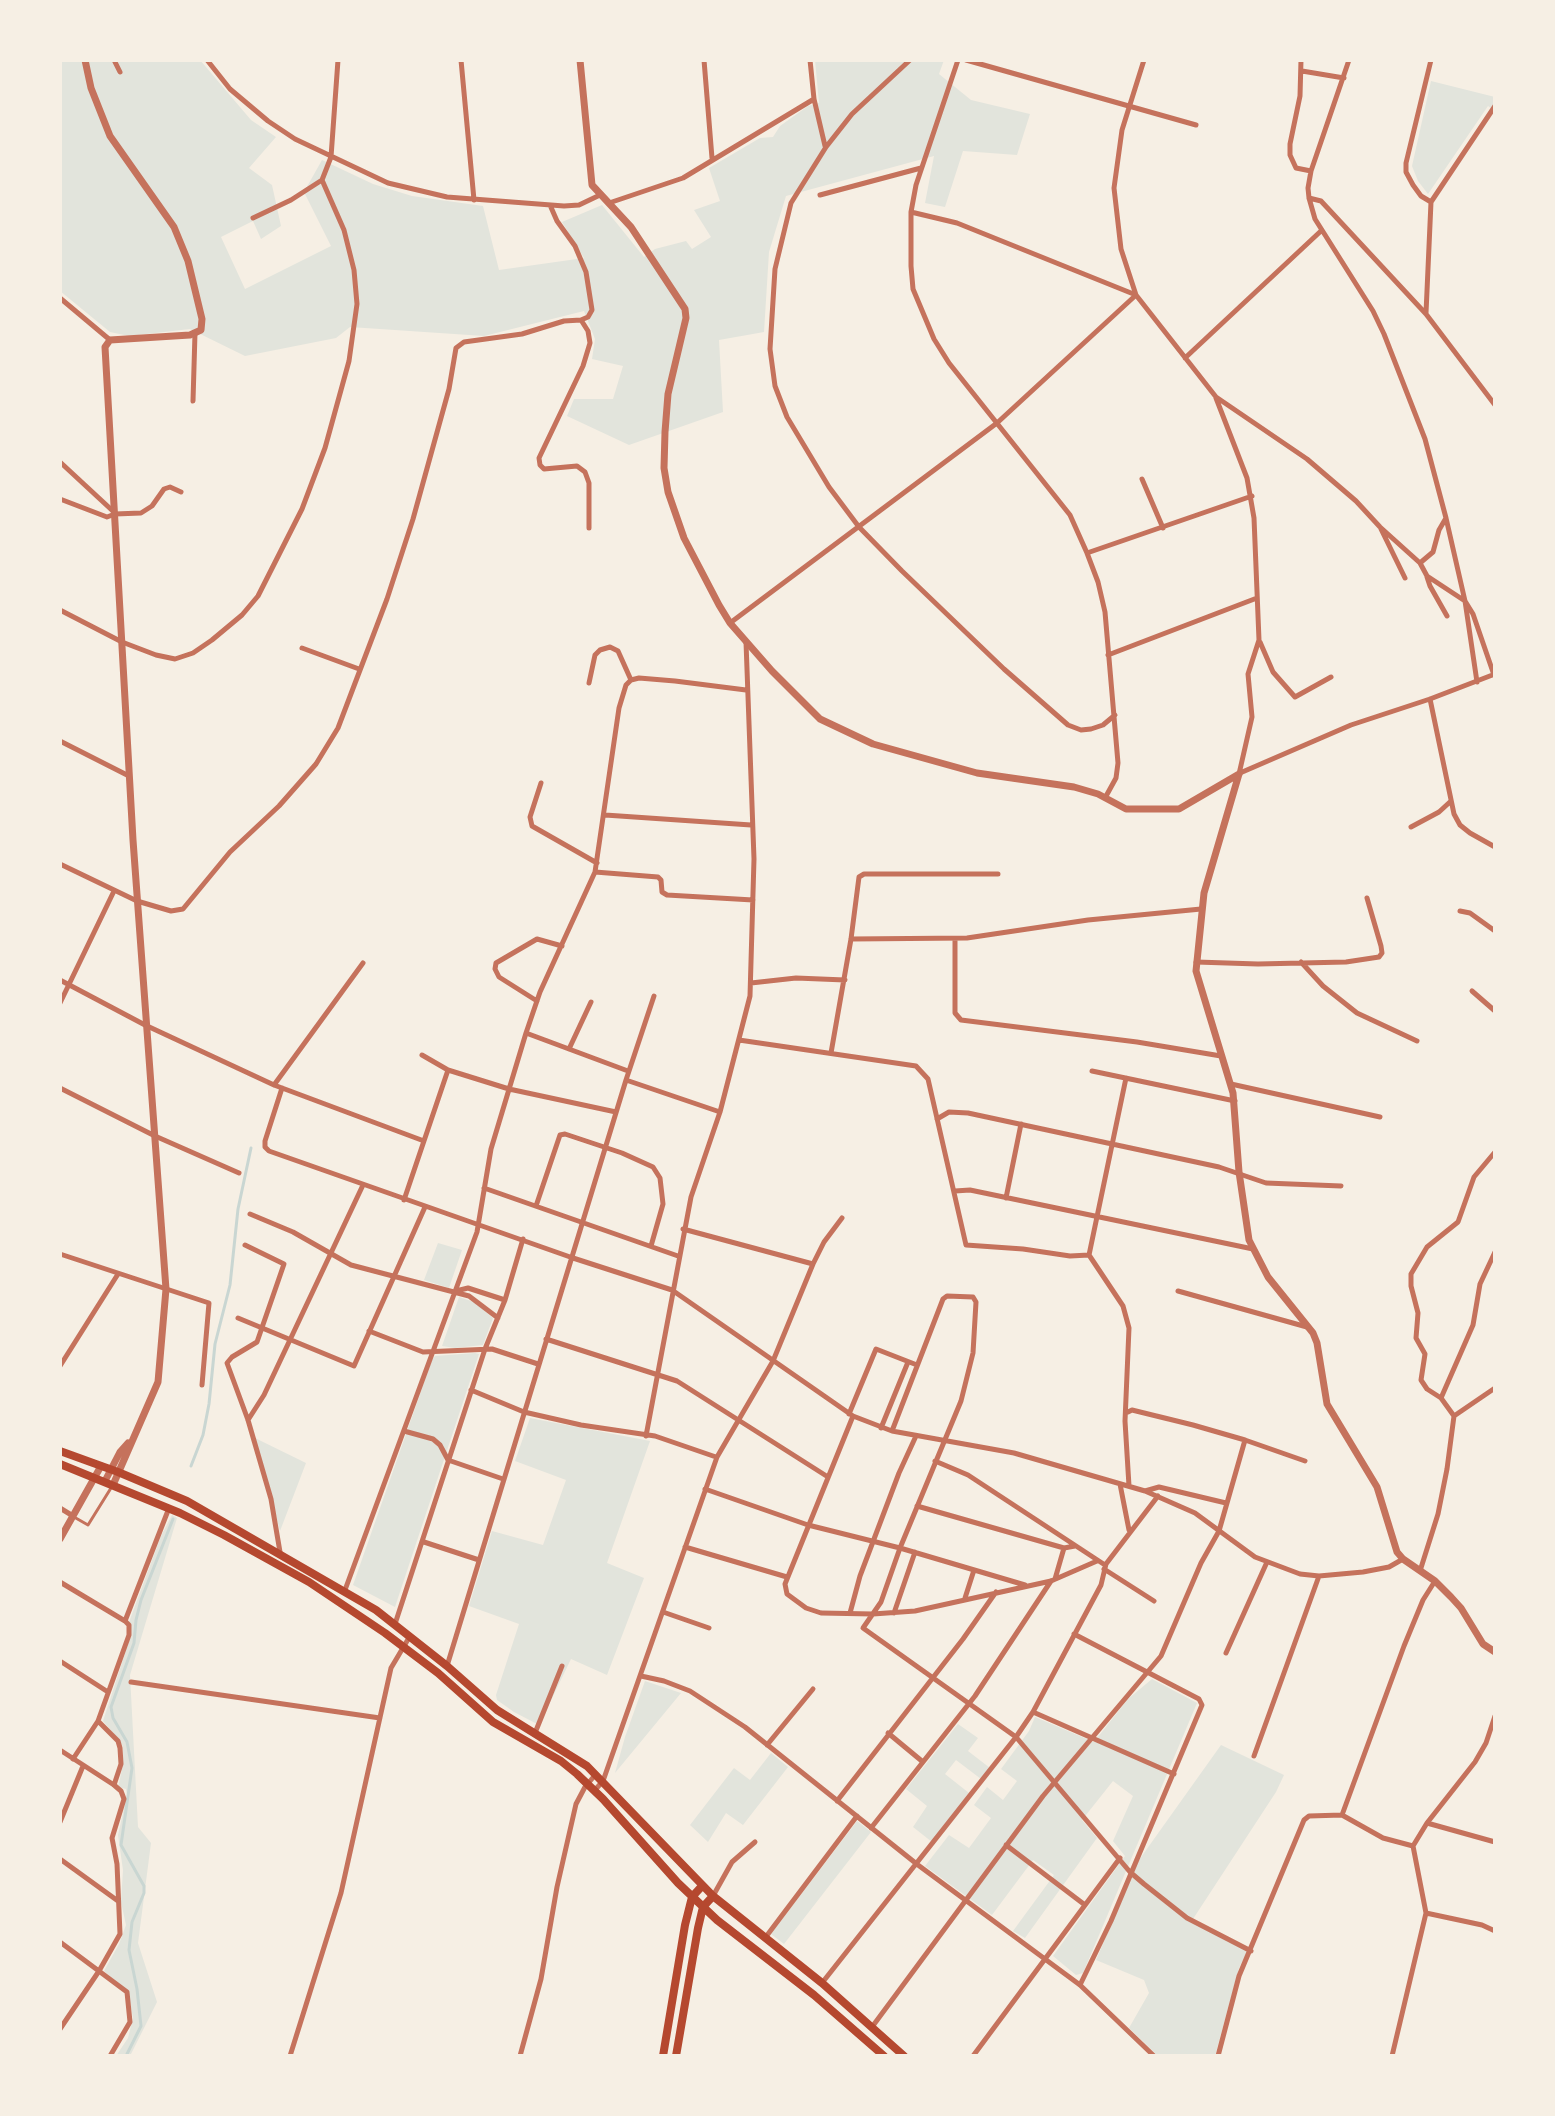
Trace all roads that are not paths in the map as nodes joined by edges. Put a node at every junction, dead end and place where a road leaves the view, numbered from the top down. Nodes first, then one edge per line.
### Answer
1 (85, 60) edge
2 (114, 60) edge
3 (207, 60) edge
4 (338, 60) edge
5 (461, 60) edge
6 (580, 60) edge
7 (704, 60) edge
8 (810, 60) edge
9 (910, 60) edge
10 (958, 60) edge
11 (966, 60) edge
12 (1144, 60) edge
13 (1301, 60) edge
14 (1349, 60) edge
15 (1431, 60) edge
16 (1302, 71) junction
17 (120, 72) dead end
18 (1344, 78) junction
19 (814, 99) junction
20 (1129, 106) junction
21 (1495, 106) edge
22 (1493, 114) edge
23 (1196, 125) dead end
24 (826, 147) junction
25 (331, 157) junction
26 (712, 158) junction
27 (921, 168) junction
28 (1311, 171) junction
29 (322, 180) junction
30 (600, 195) junction
31 (820, 195) dead end
32 (1309, 198) junction
33 (474, 200) junction
34 (1431, 202) junction
35 (609, 203) junction
36 (550, 205) junction
37 (911, 212) junction
38 (253, 218) dead end
39 (1322, 230) junction
40 (1136, 295) junction
41 (60, 298) edge
42 (1426, 314) junction
43 (581, 320) junction
44 (195, 333) junction
45 (110, 340) junction
46 (1185, 358) junction
47 (1216, 397) junction
48 (193, 401) dead end
49 (1495, 405) edge
50 (997, 423) junction
51 (60, 462) edge
52 (1142, 479) dead end
53 (181, 492) dead end
54 (1252, 496) junction
55 (60, 499) edge
56 (115, 514) junction
57 (1446, 518) junction
58 (859, 527) junction
59 (1380, 527) junction
60 (589, 528) dead end
61 (1163, 528) junction
62 (1087, 553) junction
63 (1420, 563) junction
64 (1427, 576) junction
65 (1405, 578) dead end
66 (1257, 598) junction
67 (1465, 601) junction
68 (60, 610) edge
69 (1447, 616) dead end
70 (730, 623) junction
71 (1259, 640) junction
72 (122, 642) junction
73 (746, 642) junction
74 (302, 648) dead end
75 (1108, 655) junction
76 (359, 669) junction
77 (1495, 675) edge
78 (1331, 677) dead end
79 (631, 680) junction
80 (1477, 682) junction
81 (589, 683) dead end
82 (746, 690) junction
83 (1430, 699) junction
84 (1115, 715) junction
85 (60, 741) edge
86 (1239, 774) junction
87 (129, 776) junction
88 (541, 783) dead end
89 (1105, 798) junction
90 (1452, 800) junction
91 (605, 815) junction
92 (752, 825) junction
93 (1411, 827) dead end
94 (1495, 847) edge
95 (597, 863) junction
96 (60, 864) edge
97 (595, 872) junction
98 (998, 874) dead end
99 (114, 891) junction
100 (1367, 898) dead end
101 (753, 900) junction
102 (137, 901) junction
103 (1201, 909) junction
104 (1460, 911) dead end
105 (1495, 931) edge
106 (851, 939) junction
107 (955, 939) junction
108 (562, 946) junction
109 (1196, 962) junction
110 (1301, 962) junction
111 (363, 963) dead end
112 (60, 980) edge
113 (845, 980) junction
114 (751, 983) junction
115 (70, 985) junction
116 (1472, 991) dead end
117 (654, 996) dead end
118 (537, 1001) junction
119 (591, 1002) dead end
120 (60, 1003) edge
121 (1495, 1011) edge
122 (145, 1025) junction
123 (526, 1033) junction
124 (739, 1040) junction
125 (1417, 1041) dead end
126 (569, 1049) junction
127 (831, 1053) junction
128 (422, 1055) dead end
129 (1221, 1056) junction
130 (448, 1070) junction
131 (628, 1071) junction
132 (1092, 1071) dead end
133 (1126, 1078) junction
134 (626, 1080) junction
135 (1231, 1084) junction
136 (274, 1085) junction
137 (60, 1088) edge
138 (282, 1088) junction
139 (509, 1089) junction
140 (1235, 1101) junction
141 (616, 1112) junction
142 (720, 1112) junction
143 (1380, 1117) dead end
144 (937, 1119) junction
145 (1021, 1124) junction
146 (155, 1136) junction
147 (424, 1141) junction
148 (1111, 1144) junction
149 (606, 1148) junction
150 (1495, 1152) edge
151 (1239, 1172) junction
152 (239, 1173) dead end
153 (363, 1185) junction
154 (1341, 1186) dead end
155 (484, 1188) junction
156 (955, 1191) junction
157 (1006, 1198) junction
158 (404, 1200) junction
159 (536, 1206) junction
160 (425, 1207) junction
161 (250, 1214) dead end
162 (1096, 1215) junction
163 (842, 1218) dead end
164 (584, 1222) junction
165 (479, 1224) junction
166 (683, 1229) junction
167 (523, 1239) junction
168 (245, 1245) dead end
169 (651, 1246) junction
170 (1253, 1249) junction
171 (1495, 1252) edge
172 (60, 1254) edge
173 (331, 1254) junction
174 (1089, 1255) junction
175 (678, 1256) junction
176 (573, 1258) junction
177 (813, 1264) junction
178 (118, 1274) junction
179 (394, 1276) junction
180 (166, 1289) junction
181 (672, 1290) junction
182 (454, 1291) junction
183 (1178, 1291) dead end
184 (505, 1300) junction
185 (238, 1318) dead end
186 (498, 1318) junction
187 (1308, 1327) junction
188 (263, 1328) junction
189 (369, 1331) junction
190 (546, 1339) junction
191 (290, 1340) junction
192 (485, 1349) junction
193 (431, 1353) junction
194 (773, 1361) junction
195 (908, 1362) junction
196 (538, 1364) junction
197 (918, 1365) junction
198 (60, 1366) edge
199 (657, 1374) junction
200 (202, 1385) dead end
201 (1495, 1388) edge
202 (471, 1390) junction
203 (1441, 1398) junction
204 (524, 1412) junction
205 (1128, 1412) junction
206 (851, 1415) junction
207 (1454, 1416) junction
208 (248, 1420) junction
209 (737, 1421) junction
210 (881, 1428) junction
211 (403, 1431) junction
212 (892, 1431) junction
213 (646, 1436) junction
214 (916, 1436) junction
215 (1245, 1440) junction
216 (945, 1441) junction
217 (60, 1451) edge
218 (717, 1457) junction
219 (448, 1460) junction
220 (935, 1461) junction
221 (1305, 1461) dead end
222 (60, 1464) edge
223 (110, 1469) junction
224 (828, 1477) junction
225 (503, 1479) junction
226 (105, 1481) junction
227 (1120, 1484) junction
228 (1129, 1486) junction
229 (705, 1489) junction
230 (1145, 1491) junction
231 (1158, 1496) junction
232 (1226, 1503) junction
233 (917, 1506) junction
234 (60, 1508) edge
235 (169, 1508) junction
236 (78, 1519) junction
237 (808, 1525) junction
238 (1129, 1531) junction
239 (1219, 1531) junction
240 (60, 1539) edge
241 (873, 1540) junction
242 (424, 1542) junction
243 (1076, 1546) junction
244 (685, 1547) junction
245 (900, 1548) junction
246 (1064, 1548) junction
247 (280, 1552) junction
248 (915, 1552) junction
249 (1403, 1559) junction
250 (479, 1560) junction
251 (1097, 1561) junction
252 (1267, 1562) junction
253 (1104, 1567) junction
254 (974, 1570) junction
255 (1420, 1571) junction
256 (1319, 1576) junction
257 (787, 1577) junction
258 (1053, 1580) junction
259 (1435, 1581) junction
260 (60, 1582) edge
261 (309, 1582) junction
262 (1028, 1586) junction
263 (297, 1590) dead end
264 (345, 1590) junction
265 (996, 1592) junction
266 (965, 1599) junction
267 (1154, 1601) dead end
268 (663, 1612) junction
269 (850, 1613) junction
270 (894, 1613) junction
271 (873, 1614) junction
272 (125, 1621) junction
273 (395, 1624) junction
274 (709, 1628) dead end
275 (1074, 1634) junction
276 (410, 1636) junction
277 (403, 1646) junction
278 (1495, 1652) edge
279 (1226, 1653) dead end
280 (60, 1661) edge
281 (447, 1666) junction
282 (562, 1666) dead end
283 (1147, 1672) junction
284 (641, 1676) junction
285 (931, 1677) junction
286 (131, 1682) dead end
287 (813, 1689) dead end
288 (108, 1692) junction
289 (969, 1704) junction
290 (1033, 1712) junction
291 (1495, 1716) edge
292 (380, 1718) junction
293 (98, 1721) junction
294 (888, 1733) junction
295 (534, 1734) junction
296 (1016, 1737) junction
297 (1093, 1738) junction
298 (767, 1745) junction
299 (62, 1751) edge
300 (1254, 1756) dead end
301 (73, 1759) junction
302 (923, 1762) junction
303 (83, 1766) junction
304 (1174, 1774) junction
305 (600, 1778) junction
306 (1055, 1782) junction
307 (114, 1785) junction
308 (591, 1786) junction
309 (837, 1801) junction
310 (1342, 1815) junction
311 (857, 1816) junction
312 (60, 1822) edge
313 (1427, 1823) junction
314 (871, 1828) junction
315 (755, 1842) dead end
316 (1495, 1842) edge
317 (1006, 1845) junction
318 (1413, 1846) junction
319 (1120, 1858) junction
320 (60, 1859) edge
321 (918, 1865) junction
322 (1130, 1872) junction
323 (702, 1886) junction
324 (713, 1896) junction
325 (692, 1897) junction
326 (964, 1900) junction
327 (119, 1901) junction
328 (1085, 1905) junction
329 (703, 1907) junction
330 (1426, 1913) junction
331 (1495, 1931) edge
332 (765, 1938) junction
333 (60, 1942) edge
334 (1251, 1951) junction
335 (1045, 1958) junction
336 (99, 1971) junction
337 (822, 1983) junction
338 (1080, 1985) junction
339 (60, 2027) edge
340 (872, 2028) junction
341 (1146, 2054) edge
342 (110, 2056) edge
343 (290, 2056) edge
344 (520, 2056) edge
345 (663, 2056) edge
346 (676, 2056) edge
347 (884, 2056) edge
348 (904, 2056) edge
349 (973, 2056) edge
350 (1154, 2056) edge
351 (1218, 2056) edge
352 (1392, 2056) edge

1 - 44 street
2 - 17 street
3 - 25 street
4 - 25 street
5 - 33 street
6 - 30 street
7 - 26 street
8 - 19 street
9 - 24 street
10 - 27 street
11 - 20 street
12 - 20 street
13 - 16 street
14 - 18 street
15 - 34 street
16 - 18 street
16 - 28 street
18 - 28 street
19 - 24 street
19 - 26 street
20 - 23 street
20 - 40 street
21 - 22 street
22 - 34 street
24 - 58 street
25 - 29 street
25 - 33 street
26 - 35 street
27 - 31 street
27 - 37 street
28 - 32 street
29 - 38 street
29 - 72 street
30 - 35 street
30 - 36 street
32 - 39 street
32 - 42 street
33 - 36 street
34 - 42 street
35 - 70 street
36 - 43 street
37 - 40 street
37 - 50 street
39 - 46 street
39 - 57 street
40 - 46 street
40 - 50 street
41 - 45 street
42 - 49 street
43 - 60 street
43 - 76 street
44 - 45 street
44 - 48 street
45 - 56 street
46 - 47 street
47 - 54 street
47 - 59 street
50 - 58 street
50 - 62 street
51 - 56 street
52 - 61 street
53 - 56 street
54 - 61 street
54 - 66 street
55 - 56 street
56 - 72 street
57 - 63 street
57 - 67 street
58 - 70 street
58 - 84 street
59 - 63 street
59 - 65 street
61 - 62 street
62 - 75 street
63 - 64 street
64 - 67 street
64 - 69 street
66 - 71 street
66 - 75 street
67 - 77 street
67 - 80 street
68 - 72 street
70 - 73 street
71 - 78 street
71 - 86 street
72 - 87 street
73 - 82 street
73 - 89 street
74 - 76 street
75 - 84 street
76 - 102 street
77 - 80 street
79 - 81 street
79 - 82 street
79 - 91 street
80 - 83 street
82 - 92 street
83 - 86 street
83 - 90 street
84 - 89 street
85 - 87 street
86 - 89 street
86 - 103 street
87 - 102 street
88 - 95 street
90 - 93 street
90 - 94 street
91 - 92 street
91 - 95 street
92 - 101 street
95 - 97 street
96 - 99 street
97 - 101 street
97 - 108 street
98 - 106 street
99 - 102 street
99 - 115 street
100 - 110 street
101 - 114 street
102 - 122 street
103 - 107 street
103 - 109 street
104 - 105 street
106 - 107 street
106 - 113 street
107 - 129 street
108 - 118 street
108 - 118 street
109 - 110 street
109 - 129 street
110 - 125 street
111 - 136 street
112 - 115 street
113 - 114 street
113 - 127 street
114 - 124 street
115 - 120 street
115 - 122 street
116 - 121 street
117 - 131 street
118 - 123 street
119 - 126 street
122 - 136 street
122 - 146 street
123 - 126 street
123 - 139 street
124 - 127 street
124 - 142 street
126 - 131 street
127 - 144 street
128 - 130 street
129 - 135 street
130 - 139 street
130 - 147 street
131 - 134 street
132 - 133 street
133 - 140 street
133 - 148 street
134 - 141 street
134 - 142 street
135 - 140 street
135 - 143 street
136 - 138 street
137 - 146 street
138 - 147 street
138 - 153 street
139 - 141 street
139 - 155 street
140 - 151 street
141 - 149 street
142 - 166 street
144 - 145 street
144 - 156 street
145 - 148 street
145 - 157 street
146 - 152 street
146 - 180 street
147 - 158 street
148 - 151 street
148 - 162 street
149 - 159 street
149 - 164 street
149 - 169 street
150 - 203 street
151 - 154 street
151 - 170 street
153 - 158 street
153 - 173 street
155 - 159 street
155 - 165 street
156 - 157 street
156 - 174 street
157 - 162 street
158 - 160 street
159 - 164 street
160 - 165 street
160 - 179 street
161 - 173 street
162 - 170 street
162 - 174 street
163 - 177 street
164 - 169 street
164 - 176 street
165 - 167 street
165 - 182 street
166 - 175 street
166 - 177 street
167 - 176 street
167 - 184 street
168 - 188 street
169 - 175 street
170 - 187 street
171 - 203 street
172 - 178 street
173 - 179 street
173 - 191 street
174 - 205 street
175 - 181 street
176 - 181 street
176 - 190 street
177 - 194 street
178 - 180 street
178 - 198 street
179 - 182 street
179 - 189 street
180 - 200 street
180 - 223 street
181 - 194 street
181 - 199 street
182 - 184 street
182 - 186 street
182 - 193 street
183 - 187 street
184 - 186 street
185 - 188 street
186 - 192 street
187 - 249 street
188 - 191 street
188 - 208 street
189 - 191 street
189 - 193 street
190 - 196 street
190 - 199 street
191 - 208 street
192 - 193 street
192 - 196 street
192 - 202 street
193 - 211 street
194 - 206 street
194 - 209 street
195 - 197 street
195 - 206 street
195 - 210 street
196 - 204 street
197 - 212 street
197 - 216 street
199 - 209 street
199 - 213 street
201 - 207 street
202 - 204 street
202 - 219 street
203 - 207 street
204 - 213 street
204 - 225 street
205 - 215 street
205 - 228 street
206 - 210 street
206 - 224 street
207 - 255 street
208 - 247 street
209 - 218 street
209 - 224 street
210 - 212 street
211 - 219 street
211 - 264 street
212 - 214 street
213 - 218 street
214 - 216 street
214 - 241 street
215 - 221 street
215 - 232 street
216 - 220 street
216 - 227 street
217 - 223 main road
218 - 229 street
219 - 225 street
219 - 242 street
220 - 233 street
220 - 243 street
222 - 226 main road
223 - 226 street
223 - 226 street
223 - 247 main road
224 - 237 street
225 - 250 street
226 - 235 main road
226 - 236 street
226 - 236 lane
227 - 228 street
227 - 238 street
228 - 230 street
229 - 237 street
229 - 244 street
230 - 231 street
230 - 232 street
231 - 238 street
231 - 239 street
232 - 239 street
233 - 245 street
233 - 246 street
234 - 236 street
235 - 261 main road
235 - 272 street
236 - 240 street
237 - 241 street
237 - 257 street
238 - 253 street
239 - 252 street
239 - 283 street
241 - 245 street
241 - 269 street
242 - 250 street
242 - 273 street
243 - 246 street
243 - 251 street
244 - 257 street
244 - 268 street
245 - 248 street
245 - 271 street
246 - 258 street
247 - 264 main road
248 - 254 street
248 - 270 street
249 - 255 street
249 - 256 street
250 - 281 street
251 - 253 street
251 - 258 street
252 - 256 street
252 - 279 street
253 - 267 street
253 - 275 street
254 - 262 street
254 - 266 street
255 - 259 street
256 - 300 street
257 - 269 street
258 - 262 street
258 - 289 street
259 - 278 street
259 - 310 street
260 - 272 street
261 - 263 main road
261 - 277 main road
262 - 265 street
264 - 273 main road
265 - 266 street
265 - 285 street
266 - 270 street
268 - 274 street
268 - 284 street
269 - 271 street
270 - 271 street
271 - 285 street
272 - 288 street
273 - 276 main road
275 - 283 street
275 - 290 street
276 - 277 street
276 - 281 main road
277 - 292 street
277 - 308 main road
280 - 288 street
281 - 295 main road
282 - 295 street
283 - 297 street
283 - 304 street
284 - 298 street
284 - 305 street
285 - 289 street
285 - 294 street
286 - 292 street
287 - 298 street
288 - 293 street
289 - 296 street
289 - 302 street
290 - 296 street
290 - 297 street
291 - 313 street
292 - 343 street
293 - 301 street
293 - 307 street
294 - 302 street
294 - 309 street
295 - 305 main road
296 - 306 street
296 - 321 street
297 - 304 street
297 - 306 street
298 - 309 street
299 - 301 street
301 - 303 street
302 - 314 street
303 - 307 street
303 - 312 street
304 - 322 street
305 - 308 street
305 - 323 main road
306 - 317 street
306 - 319 street
307 - 327 street
308 - 325 main road
308 - 344 street
309 - 311 street
310 - 318 street
310 - 334 street
311 - 314 street
311 - 332 street
313 - 316 street
313 - 318 street
314 - 321 street
315 - 324 street
317 - 326 street
317 - 328 street
318 - 330 street
319 - 322 street
319 - 328 street
320 - 327 street
321 - 326 street
321 - 337 street
322 - 334 street
322 - 338 street
323 - 324 main road
323 - 325 main road
324 - 329 main road
324 - 332 main road
325 - 329 main road
325 - 345 main road
326 - 335 street
326 - 340 street
327 - 336 street
328 - 335 street
329 - 346 main road
329 - 347 main road
330 - 331 street
330 - 352 street
332 - 337 main road
333 - 336 street
334 - 351 street
335 - 338 street
335 - 349 street
336 - 339 street
336 - 342 street
337 - 340 main road
338 - 341 street
340 - 348 main road
341 - 350 street

